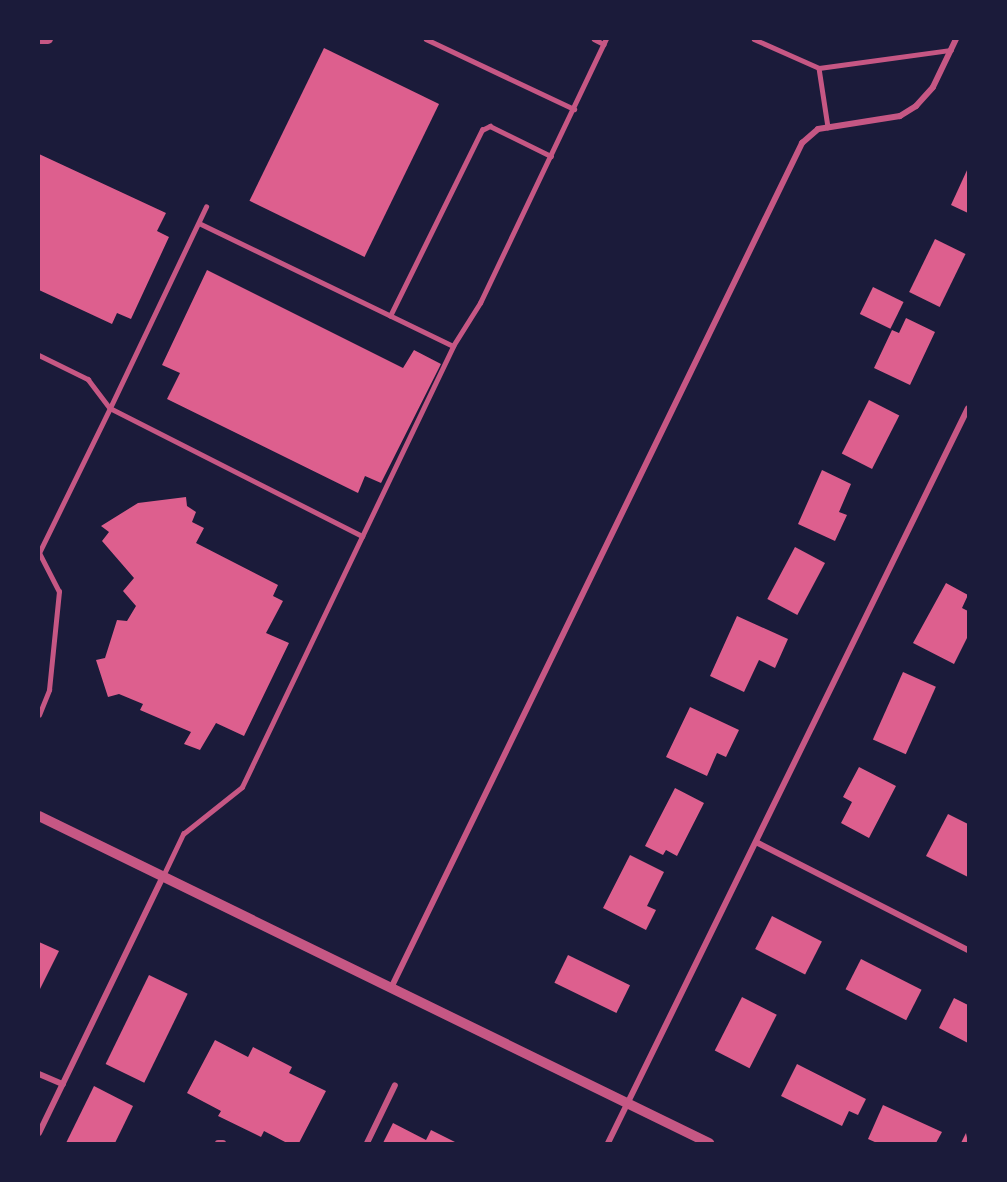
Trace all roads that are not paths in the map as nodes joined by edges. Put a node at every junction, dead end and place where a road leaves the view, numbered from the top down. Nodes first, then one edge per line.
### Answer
1 (39, 39) edge
2 (48, 39) edge
3 (426, 39) edge
4 (594, 39) edge
5 (754, 39) edge
6 (956, 39) edge
7 (605, 41) edge
8 (951, 50) junction
9 (819, 68) junction
10 (574, 109) junction
11 (828, 127) junction
12 (551, 156) junction
13 (206, 207) dead end
14 (199, 223) junction
15 (390, 316) junction
16 (453, 346) junction
17 (39, 355) edge
18 (110, 408) junction
19 (968, 408) edge
20 (362, 536) junction
21 (39, 715) edge
22 (39, 816) edge
23 (756, 842) junction
24 (163, 876) junction
25 (968, 950) edge
26 (391, 989) junction
27 (39, 1074) edge
28 (63, 1084) junction
29 (395, 1085) dead end
30 (628, 1104) junction
31 (39, 1133) edge
32 (218, 1143) edge
33 (223, 1143) edge
34 (367, 1143) edge
35 (608, 1143) edge
36 (709, 1143) edge

1 - 2 street
3 - 10 lane
4 - 7 lane
5 - 9 lane
6 - 8 street
7 - 10 lane
8 - 9 lane
8 - 11 street
9 - 11 lane
10 - 12 lane
11 - 26 street
12 - 15 lane
12 - 16 lane
13 - 14 lane
14 - 15 lane
14 - 18 lane
15 - 16 lane
16 - 20 lane
17 - 18 lane
18 - 20 lane
18 - 21 lane
19 - 23 street
20 - 24 lane
22 - 24 street
23 - 25 street
23 - 30 street
24 - 26 street
24 - 28 street
26 - 30 street
27 - 28 street
28 - 31 street
29 - 34 street
30 - 35 street
30 - 36 street
32 - 33 street

